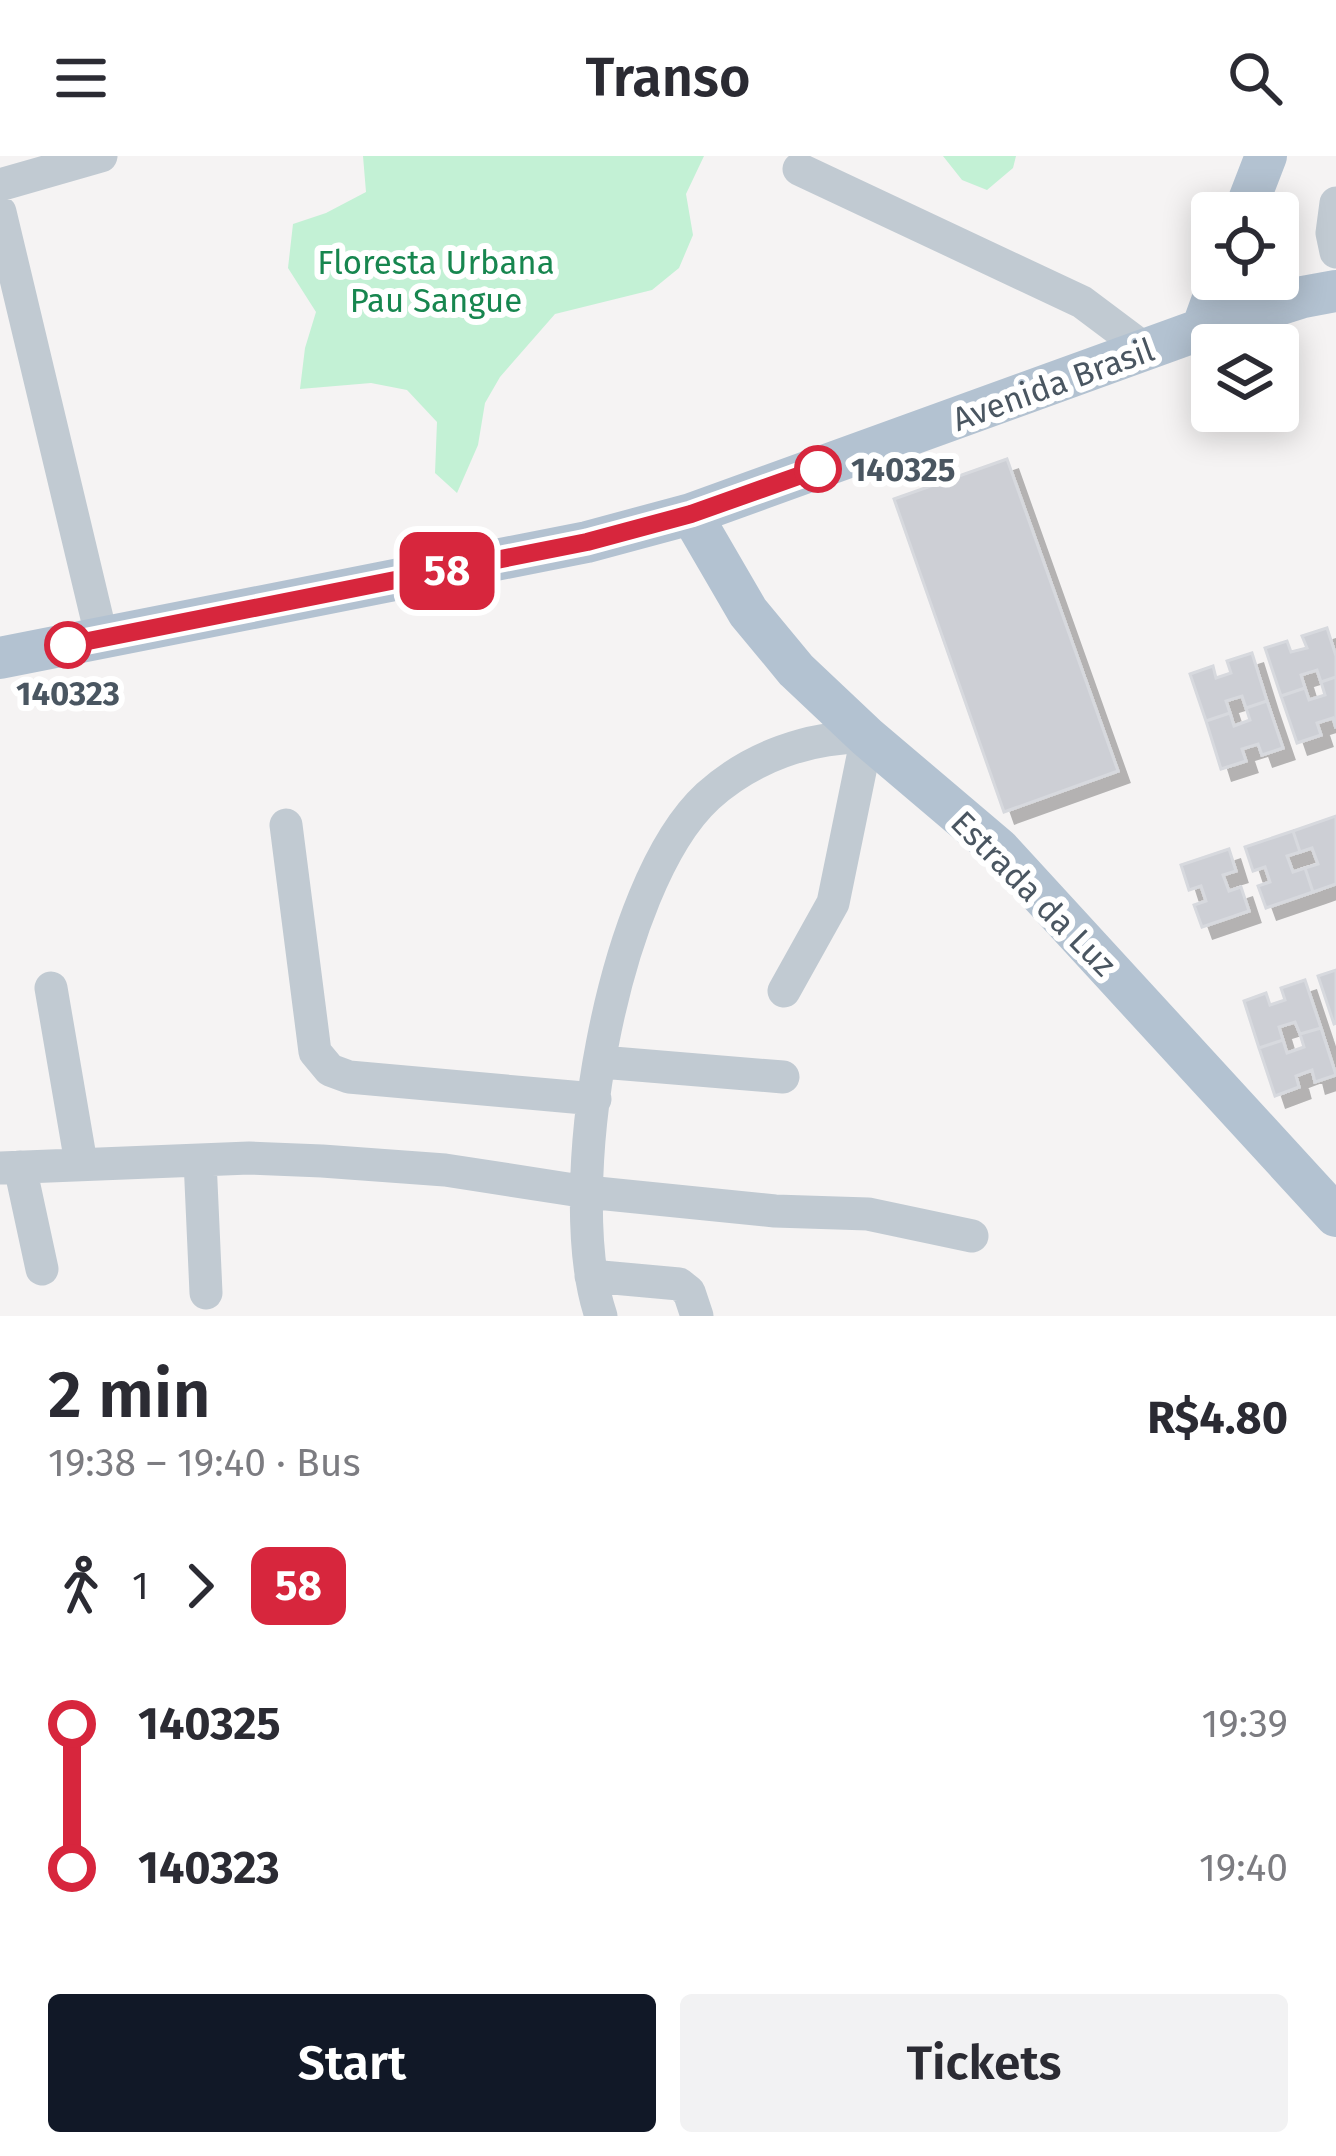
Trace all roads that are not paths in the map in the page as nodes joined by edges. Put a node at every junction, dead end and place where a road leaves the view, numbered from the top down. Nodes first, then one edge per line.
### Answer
1 (101, 156) edge
2 (1267, 156) edge
3 (799, 169) dead end
4 (0, 184) edge
5 (1252, 192) edge
6 (1336, 203) edge
7 (0, 212) edge
8 (1336, 252) edge
9 (1336, 291) edge
10 (1215, 324) edge
11 (1191, 332) edge
12 (1146, 350) junction
13 (691, 514) junction
14 (102, 639) junction
15 (0, 658) edge
16 (867, 737) junction
17 (286, 825) dead end
18 (51, 988) dead end
19 (784, 991) dead end
20 (602, 1062) junction
21 (783, 1077) dead end
22 (596, 1100) junction
23 (200, 1160) junction
24 (81, 1162) junction
25 (10, 1167) edge
26 (587, 1192) junction
27 (1336, 1216) edge
28 (973, 1236) dead end
29 (42, 1269) dead end
30 (591, 1276) junction
31 (206, 1293) dead end
32 (601, 1316) edge
33 (697, 1316) edge

1 - 4 street
2 - 5 main road
3 - 12 street
6 - 8 street
7 - 14 street
9 - 10 main road, Avenida Brasil
11 - 12 main road, Avenida Brasil
12 - 13 main road, Avenida Brasil
13 - 14 main road, Avenida Brasil
13 - 16 main road, Estrada da Luz
14 - 15 main road, Avenida Brasil
16 - 19 street
16 - 20 street
16 - 27 main road, Estrada da Luz
17 - 22 street
18 - 24 street
20 - 21 street
20 - 22 street
22 - 26 street
23 - 24 street
23 - 26 street
23 - 31 street
24 - 25 street
25 - 29 street
26 - 28 street
26 - 30 street
30 - 32 street
30 - 33 street

